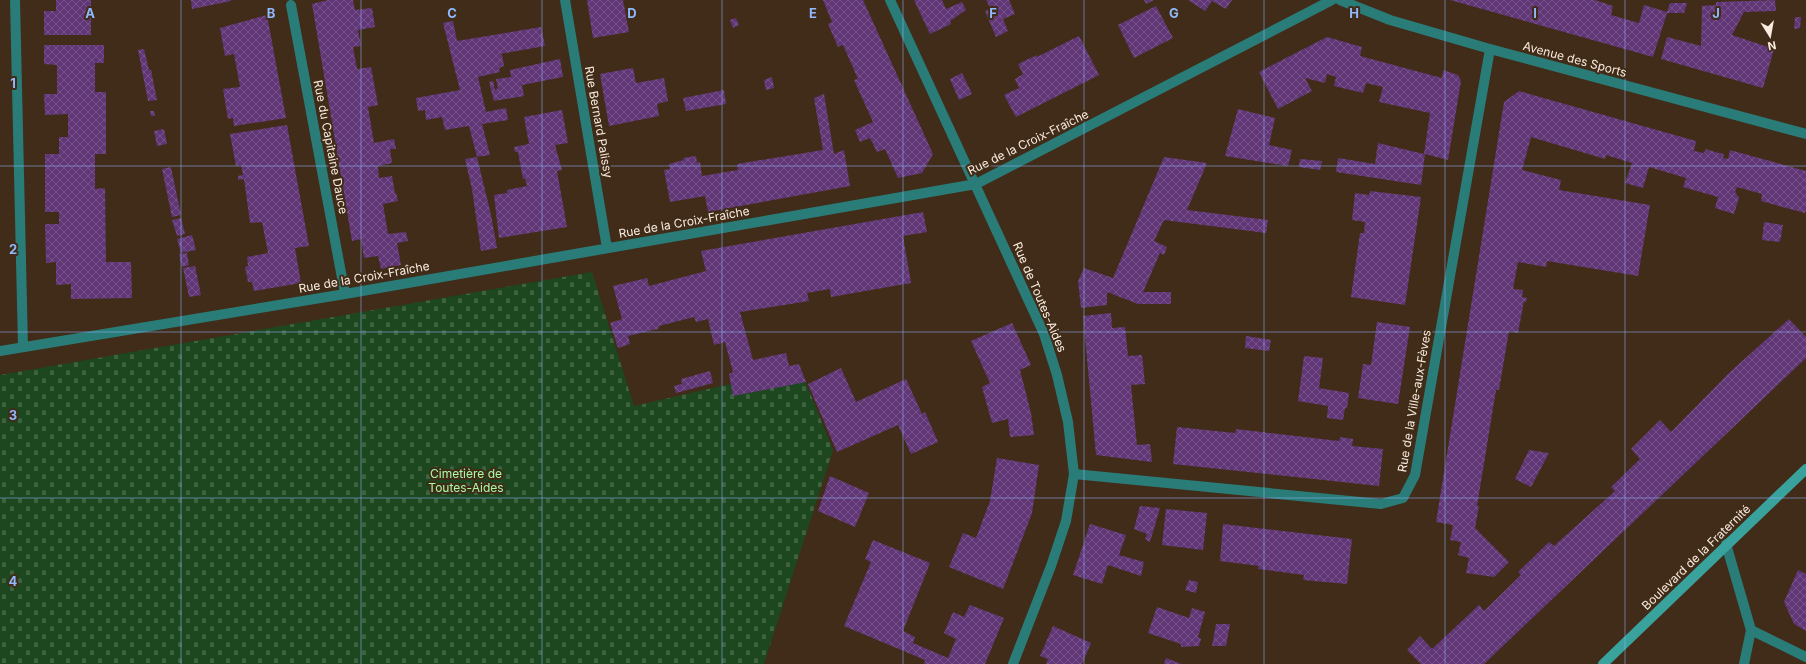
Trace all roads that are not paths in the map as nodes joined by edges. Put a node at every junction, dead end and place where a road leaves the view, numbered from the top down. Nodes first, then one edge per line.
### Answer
1 (15, 0) edge
2 (565, 0) edge
3 (890, 0) edge
4 (1332, 0) edge
5 (1340, 0) edge
6 (291, 5) dead end
7 (1490, 50) junction
8 (1806, 134) edge
9 (976, 184) junction
10 (607, 248) junction
11 (345, 294) junction
12 (23, 348) junction
13 (0, 351) edge
14 (1806, 469) edge
15 (1074, 474) junction
16 (1726, 544) junction
17 (1751, 630) junction
18 (1806, 657) edge
19 (1013, 664) edge
20 (1603, 664) edge
21 (1744, 664) edge

1 - 12 street
2 - 10 street, Rue Bernard Palissy
3 - 9 street, Rue de Toutes-Aides
4 - 9 street, Rue de la Croix-Fraîche
5 - 7 street, Avenue des Sports
6 - 11 street, Rue du Capitaine Dauce
7 - 8 street, Avenue des Sports
7 - 15 street, Rue de la Ville-aux-Fèves
9 - 10 street, Rue de la Croix-Fraîche
9 - 15 street, Rue de Toutes-Aides
10 - 11 street, Rue de la Croix-Fraîche
11 - 12 street, Rue de la Croix-Fraîche
12 - 13 street, Rue de la Croix-Fraîche
14 - 16 main road, Boulevard de la Fraternité
15 - 19 street, Rue de Toutes-Aides
16 - 17 street
16 - 20 main road, Boulevard de la Fraternité
17 - 18 street
17 - 21 street

